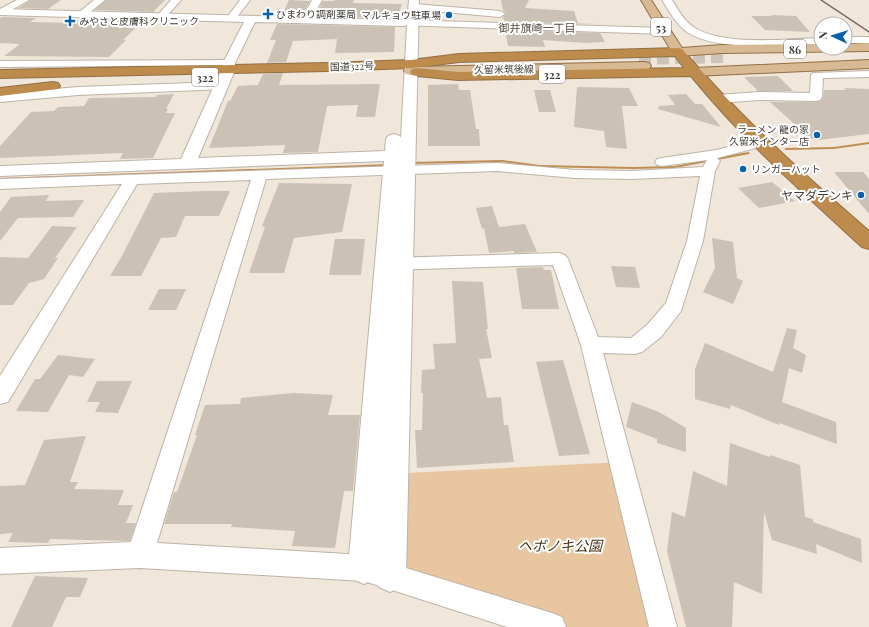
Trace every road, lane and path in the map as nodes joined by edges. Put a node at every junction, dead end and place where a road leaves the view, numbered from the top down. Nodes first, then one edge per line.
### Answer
1 (24, 0) edge
2 (100, 0) edge
3 (176, 0) edge
4 (245, 0) edge
5 (317, 0) edge
6 (646, 0) edge
7 (666, 0) edge
8 (411, 2) edge
9 (1, 12) edge
10 (81, 15) junction
11 (506, 15) dead end
12 (161, 16) junction
13 (231, 19) junction
14 (251, 19) junction
15 (306, 21) junction
16 (408, 24) junction
17 (664, 31) junction
18 (853, 40) edge
19 (869, 40) edge
20 (813, 41) edge
21 (869, 47) edge
22 (678, 52) junction
23 (869, 53) edge
24 (869, 59) edge
25 (642, 63) tunnel mouth
26 (0, 64) edge
27 (869, 64) edge
28 (406, 68) junction
29 (694, 72) junction
30 (0, 74) edge
31 (226, 74) junction
32 (869, 74) edge
33 (102, 81) junction
34 (0, 83) edge
35 (0, 92) edge
36 (0, 98) edge
37 (717, 99) junction
38 (759, 143) junction
39 (716, 154) junction
40 (400, 163) junction
41 (708, 171) junction
42 (184, 172) junction
43 (260, 175) junction
44 (132, 180) junction
45 (2, 183) edge
46 (869, 242) edge
47 (395, 263) junction
48 (591, 345) junction
49 (0, 395) edge
50 (140, 555) junction
51 (0, 561) edge
52 (364, 568) junction
53 (390, 576) junction
54 (552, 627) edge
55 (663, 627) edge

1 - 9 street
2 - 10 street
3 - 12 street
4 - 13 street
5 - 15 street
6 - 17 main road, 53
7 - 20 street
8 - 11 street
8 - 16 street
9 - 10 street
10 - 12 street
12 - 13 street
13 - 14 street
14 - 15 street
14 - 31 street
15 - 16 street
16 - 17 street
16 - 28 street
17 - 22 main road, 53
18 - 19 street
21 - 22 main road, 86
22 - 28 highway, 国道322号 / 322
22 - 29 highway
23 - 24 main road, 86
25 - 28 main road, 久留米筑後線
26 - 31 street
27 - 29 main road, 86
28 - 29 highway, 国道322号 / 322
28 - 31 highway, 国道322号 / 322
28 - 40 street
28 - 40 street
29 - 37 highway
30 - 31 highway, 国道322号 / 322
31 - 33 highway, 国道322号 / 322
31 - 36 street
31 - 42 street
32 - 37 street
33 - 34 highway, 国道322号 / 322
33 - 35 highway
37 - 38 highway
38 - 39 street
38 - 46 highway
39 - 40 street
39 - 41 street
40 - 41 street
40 - 42 street
40 - 43 street
40 - 47 street
41 - 48 street
42 - 43 street
42 - 44 street
42 - 45 street
43 - 50 street
44 - 45 street
44 - 49 street
47 - 48 street
47 - 52 street
47 - 53 street
48 - 55 street
50 - 51 street
50 - 52 street
52 - 53 street
53 - 54 street

